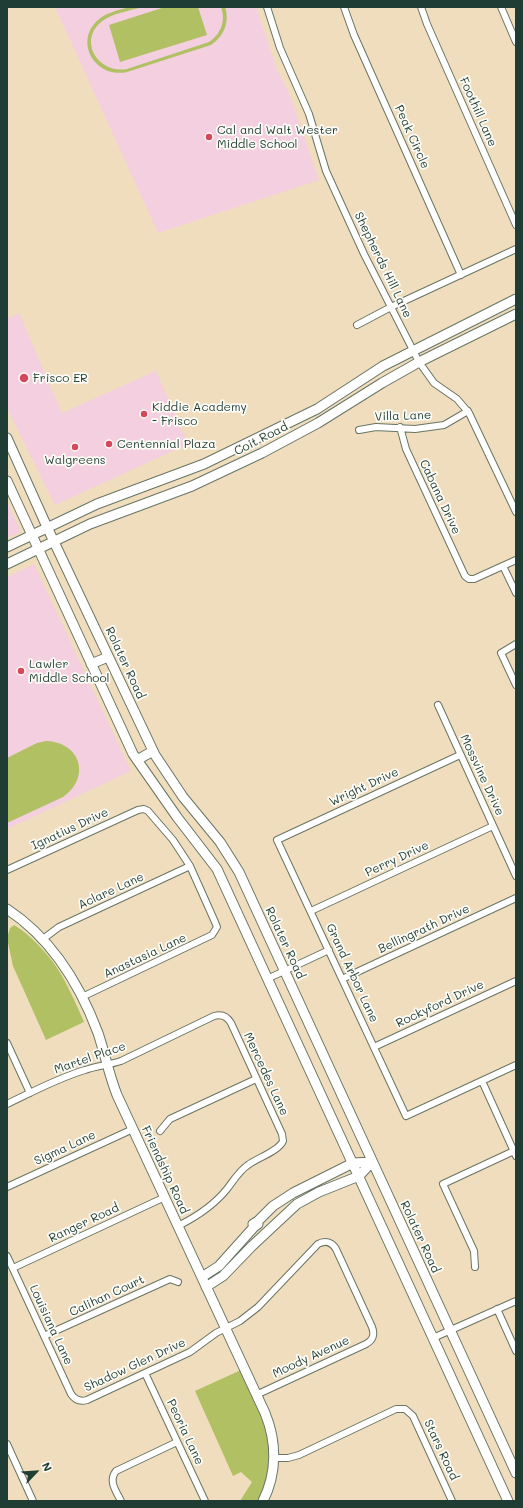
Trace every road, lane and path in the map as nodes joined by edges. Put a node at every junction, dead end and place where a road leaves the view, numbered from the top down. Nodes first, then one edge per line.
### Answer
1 (267, 7) edge
2 (344, 7) edge
3 (421, 7) edge
4 (500, 7) edge
5 (516, 42) edge
6 (516, 225) edge
7 (516, 249) edge
8 (461, 275) junction
9 (516, 299) edge
10 (392, 307) junction
11 (516, 314) edge
12 (357, 325) dead end
13 (413, 350) junction
14 (419, 362) junction
15 (468, 411) junction
16 (400, 427) junction
17 (359, 430) dead end
18 (7, 438) edge
19 (255, 439) junction
20 (262, 453) junction
21 (7, 481) edge
22 (161, 481) junction
23 (166, 496) junction
24 (516, 512) edge
25 (47, 527) junction
26 (31, 535) junction
27 (54, 541) junction
28 (7, 547) edge
29 (38, 549) junction
30 (516, 560) edge
31 (7, 564) edge
32 (503, 566) junction
33 (516, 593) edge
34 (516, 644) edge
35 (108, 657) junction
36 (91, 664) junction
37 (516, 685) edge
38 (438, 705) dead end
39 (153, 751) junction
40 (460, 755) junction
41 (137, 760) junction
42 (493, 826) junction
43 (277, 840) joint
44 (190, 866) junction
45 (7, 870) edge
46 (516, 876) edge
47 (516, 898) edge
48 (7, 909) edge
49 (311, 911) junction
50 (43, 939) junction
51 (329, 950) junction
52 (284, 971) junction
53 (268, 979) junction
54 (342, 979) junction
55 (516, 981) edge
56 (82, 997) junction
57 (224, 1016) joint
58 (7, 1043) edge
59 (374, 1047) junction
60 (516, 1065) edge
61 (107, 1066) junction
62 (256, 1079) junction
63 (482, 1081) junction
64 (30, 1093) junction
65 (7, 1104) edge
66 (133, 1129) junction
67 (160, 1131) dead end
68 (515, 1152) edge
69 (372, 1162) junction
70 (353, 1163) junction
71 (359, 1176) junction
72 (7, 1187) edge
73 (165, 1197) junction
74 (276, 1203) junction
75 (286, 1213) junction
76 (257, 1222) junction
77 (178, 1226) junction
78 (270, 1230) junction
79 (7, 1256) edge
80 (475, 1267) dead end
81 (12, 1268) junction
82 (202, 1277) junction
83 (178, 1282) dead end
84 (206, 1287) junction
85 (516, 1301) edge
86 (497, 1309) junction
87 (226, 1329) junction
88 (450, 1330) junction
89 (44, 1336) junction
90 (373, 1337) joint
91 (433, 1338) junction
92 (516, 1351) edge
93 (144, 1373) junction
94 (256, 1395) junction
95 (78, 1400) joint
96 (176, 1442) junction
97 (7, 1444) edge
98 (274, 1458) junction
99 (516, 1472) edge
100 (33, 1501) edge
101 (121, 1501) edge
102 (205, 1501) edge
103 (263, 1501) edge
104 (452, 1501) edge
105 (508, 1501) edge

1 - 10 street, Shepherds Hill Lane
2 - 8 street, Peak Circle
3 - 6 street, Foothill Lane
4 - 5 street
7 - 8 street
8 - 10 street
9 - 13 main road, Coit Road
10 - 12 street
10 - 13 street, Shepherds Hill Lane
11 - 14 main road, Coit Road
13 - 14 street, Shepherds Hill Lane
13 - 19 main road, Coit Road
14 - 15 street, Shepherds Hill Lane
14 - 20 main road, Coit Road
15 - 16 street, Villa Lane
15 - 24 street, Shepherds Hill Lane
16 - 17 street, Villa Lane
16 - 32 street, Cabana Drive
18 - 25 main road, Rolater Road
19 - 20 main road
19 - 22 main road, Coit Road
20 - 23 main road, Coit Road
21 - 26 main road
22 - 23 main road
22 - 25 main road, Coit Road
23 - 27 main road, Coit Road
25 - 26 main road, Coit Road
25 - 27 main road, Rolater Road
26 - 28 main road, Coit Road
26 - 29 main road
27 - 29 main road, Coit Road
27 - 35 main road, Rolater Road
29 - 31 main road, Coit Road
29 - 36 main road
30 - 32 street
32 - 33 street
34 - 37 street
35 - 36 main road
35 - 39 main road, Rolater Road
36 - 41 main road
38 - 40 street, Mossvine Drive
39 - 41 main road
39 - 52 main road, Rolater Road
40 - 42 street, Mossvine Drive
40 - 43 street, Wright Drive
41 - 53 main road
42 - 46 street, Mossvine Drive
42 - 49 street, Perry Drive
43 - 49 street, Grand Arbor Lane
44 - 45 street, Ignatius Drive
44 - 50 street, Aclare Lane
44 - 56 street, Anastasia Lane
47 - 54 street, Bellingrath Drive
48 - 50 main road, Friendship Road
49 - 51 street, Grand Arbor Lane
50 - 56 main road, Friendship Road
51 - 52 street
51 - 54 street, Grand Arbor Lane
52 - 53 street
52 - 69 main road, Rolater Road
53 - 70 main road
54 - 59 street, Grand Arbor Lane
55 - 59 street, Rockyford Drive
56 - 61 main road, Friendship Road
57 - 61 street, Martel Place
57 - 62 street, Mercedes Lane
58 - 64 street
59 - 63 street, Grand Arbor Lane
60 - 63 street
61 - 64 street, Martel Place
61 - 66 main road, Friendship Road
62 - 67 street
62 - 77 street, Mercedes Lane
63 - 68 street
64 - 65 street, Martel Place
66 - 72 street, Sigma Lane
66 - 73 main road, Friendship Road
68 - 80 street
69 - 70 main road
69 - 71 main road
69 - 88 main road, Rolater Road
70 - 71 main road
70 - 74 main road
71 - 75 main road
71 - 91 main road
73 - 77 main road, Friendship Road
73 - 81 street, Ranger Road
74 - 75 main road
74 - 76 main road
75 - 78 main road
76 - 78 main road
76 - 82 main road
77 - 82 main road, Friendship Road
78 - 84 main road
79 - 81 street, Louisiana Lane
81 - 89 street, Louisiana Lane
82 - 84 main road, Friendship Road
83 - 89 street, Calihan Court
84 - 87 main road, Friendship Road
85 - 86 street
86 - 88 street
86 - 92 street
87 - 90 street, Shadow Glen Drive
87 - 93 street, Shadow Glen Drive
87 - 94 main road, Friendship Road
88 - 91 street
88 - 99 main road, Rolater Road
89 - 95 street, Louisiana Lane
90 - 94 street, Moody Avenue
91 - 105 main road
93 - 95 street, Shadow Glen Drive
93 - 96 street, Peoria Lane
94 - 98 main road, Friendship Road
96 - 101 street
96 - 102 street, Peoria Lane
97 - 100 street
98 - 103 main road, Friendship Road
98 - 104 street, Stars Road

